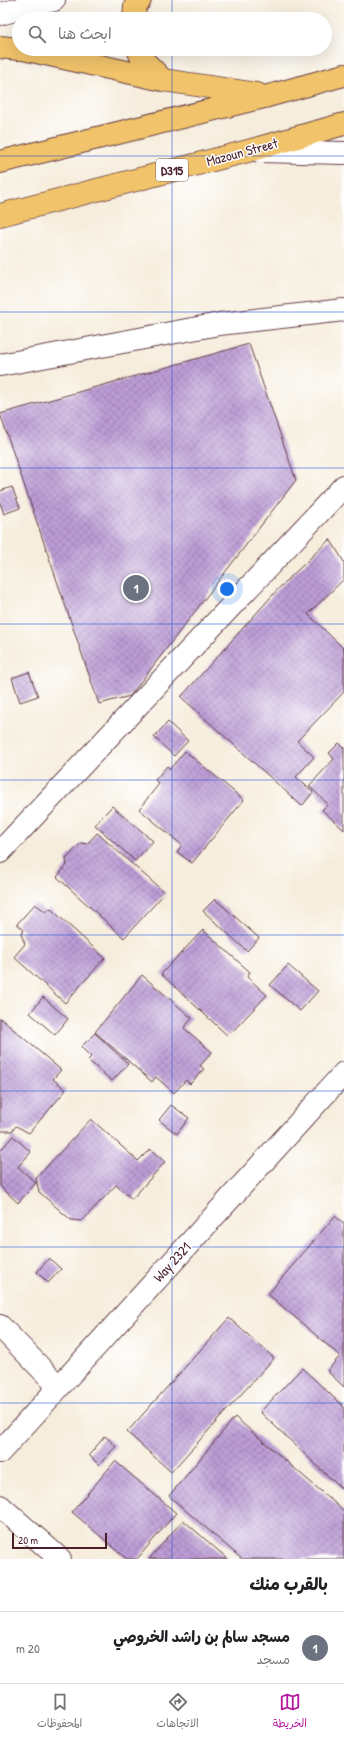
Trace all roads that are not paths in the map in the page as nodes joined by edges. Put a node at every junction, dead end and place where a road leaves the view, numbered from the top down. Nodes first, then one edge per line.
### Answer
1 (54, 0) edge
2 (140, 0) edge
3 (135, 12) edge
4 (0, 14) edge
5 (0, 47) edge
6 (12, 48) edge
7 (55, 56) edge
8 (141, 56) edge
9 (344, 75) edge
10 (163, 80) junction
11 (268, 96) junction
12 (344, 124) edge
13 (248, 151) junction
14 (344, 153) edge
15 (0, 162) edge
16 (0, 215) edge
17 (344, 310) edge
18 (0, 365) edge
19 (344, 486) edge
20 (0, 852) edge
21 (344, 1072) edge
22 (0, 1326) edge
23 (60, 1387) junction
24 (0, 1452) edge
25 (0, 1506) edge
26 (60, 1559) edge

1 - 4 street
2 - 3 main road
5 - 6 main road
7 - 10 main road
8 - 10 main road
9 - 11 main road
10 - 11 main road
11 - 15 main road
12 - 13 main road, Mazoun Street / D315
13 - 14 street
13 - 16 main road, Mazoun Street / D315
17 - 18 street
19 - 20 street
21 - 23 street, Way 2321
22 - 23 street
23 - 24 street, Way 2321
25 - 26 street

